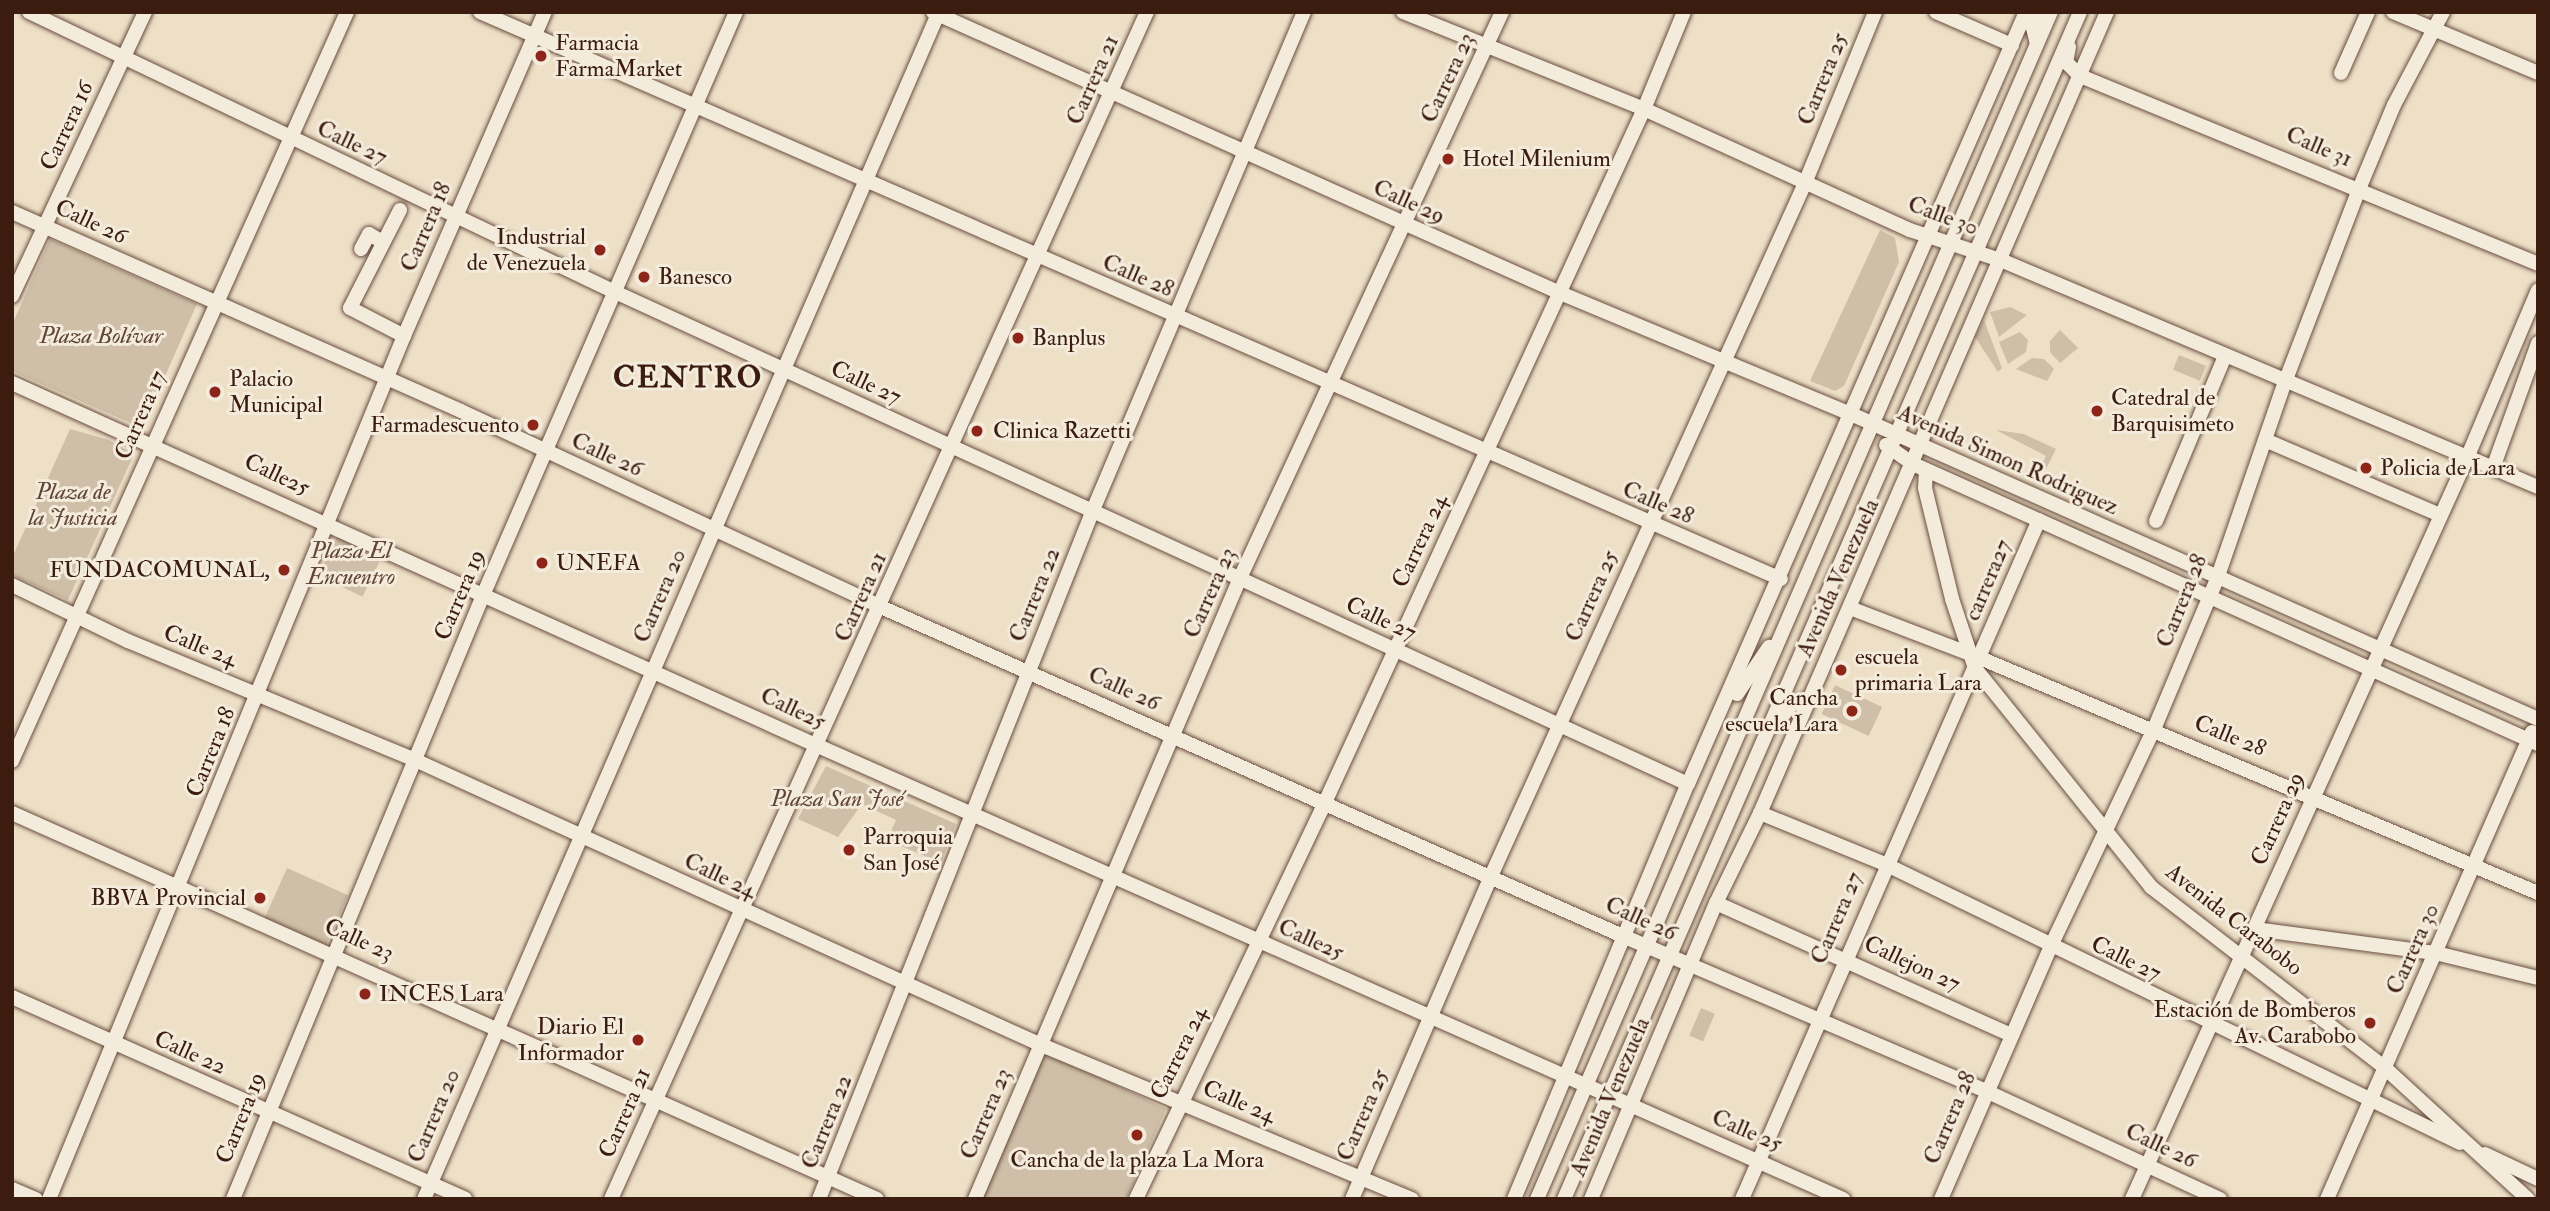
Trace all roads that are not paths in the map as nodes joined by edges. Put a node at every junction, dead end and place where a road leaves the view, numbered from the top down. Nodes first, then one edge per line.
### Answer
1 (29, 12) edge
2 (145, 12) edge
3 (346, 12) edge
4 (480, 12) edge
5 (545, 12) edge
6 (736, 12) edge
7 (1147, 12) edge
8 (1304, 12) edge
9 (1403, 12) edge
10 (1502, 12) edge
11 (1684, 12) edge
12 (1875, 12) edge
13 (1936, 12) edge
14 (2026, 12) edge
15 (2036, 12) edge
16 (2051, 12) edge
17 (2082, 12) edge
18 (2108, 12) edge
19 (2368, 12) edge
20 (2393, 12) edge
21 (2443, 12) edge
22 (937, 13) edge
23 (2433, 29) junction
24 (534, 38) junction
25 (2037, 44) junction
26 (2012, 45) junction
27 (1488, 47) junction
28 (124, 58) junction
29 (2341, 73) dead end
30 (2538, 73) edge
31 (2080, 76) junction
32 (1112, 94) junction
33 (696, 106) junction
34 (1644, 109) junction
35 (292, 139) junction
36 (1245, 153) junction
37 (864, 181) junction
38 (1805, 183) junction
39 (2359, 189) junction
40 (400, 210) dead end
41 (12, 212) edge
42 (457, 215) junction
43 (1405, 225) junction
44 (46, 226) junction
45 (1929, 237) junction
46 (383, 242) junction
47 (1950, 246) junction
48 (361, 249) dead end
49 (1977, 253) junction
50 (1037, 256) junction
51 (2001, 263) junction
52 (2538, 264) edge
53 (2538, 290) edge
54 (615, 292) junction
55 (1560, 293) junction
56 (12, 296) edge
57 (216, 305) junction
58 (1177, 317) junction
59 (404, 336) junction
60 (2538, 343) edge
61 (2225, 356) junction
62 (1724, 361) junction
63 (783, 369) junction
64 (389, 378) junction
65 (2285, 382) junction
66 (12, 383) edge
67 (1329, 386) junction
68 (1851, 414) junction
69 (1872, 424) junction
70 (1897, 435) junction
71 (2265, 439) junction
72 (152, 445) junction
73 (1920, 446) junction
74 (951, 449) junction
75 (1889, 451) junction
76 (546, 453) junction
77 (1485, 453) junction
78 (2468, 458) junction
79 (1919, 467) junction
80 (2493, 468) junction
81 (1904, 484) junction
82 (2538, 487) edge
83 (1925, 488) junction
84 (1093, 510) junction
85 (2440, 515) junction
86 (2039, 520) junction
87 (2156, 521) dead end
88 (329, 525) junction
89 (1649, 525) junction
90 (714, 527) junction
91 (1240, 578) junction
92 (1781, 579) junction
93 (2217, 579) junction
94 (12, 586) edge
95 (484, 593) junction
96 (2210, 595) junction
97 (881, 607) junction
98 (1850, 608) junction
99 (75, 614) junction
100 (1781, 633) junction
101 (1395, 651) junction
102 (2378, 651) junction
103 (1974, 660) junction
104 (2370, 667) junction
105 (654, 670) junction
106 (1029, 671) junction
107 (259, 695) junction
108 (1810, 699) junction
109 (2538, 718) edge
110 (1558, 726) junction
111 (2154, 729) junction
112 (1173, 736) junction
113 (2533, 742) edge
114 (818, 746) junction
115 (415, 760) junction
116 (12, 761) edge
117 (1698, 762) junction
118 (1688, 784) junction
119 (2313, 795) junction
120 (1326, 801) junction
121 (12, 813) edge
122 (1760, 813) junction
123 (973, 814) junction
124 (1732, 815) junction
125 (2108, 830) junction
126 (582, 838) junction
127 (1885, 864) junction
128 (2474, 866) junction
129 (1111, 875) junction
130 (1491, 876) junction
131 (180, 887) junction
132 (2538, 893) edge
133 (1716, 903) junction
134 (744, 913) junction
135 (2255, 929) junction
136 (1625, 937) junction
137 (1259, 942) junction
138 (1647, 946) junction
139 (2050, 948) junction
140 (333, 953) junction
141 (2436, 953) junction
142 (2242, 955) junction
143 (1671, 956) junction
144 (1844, 958) junction
145 (1690, 965) junction
146 (2538, 978) edge
147 (908, 983) junction
148 (12, 997) edge
149 (1818, 1017) junction
150 (1428, 1018) junction
151 (2208, 1024) junction
152 (497, 1027) junction
153 (2011, 1035) junction
154 (115, 1044) junction
155 (1039, 1044) junction
156 (2385, 1068) junction
157 (1561, 1075) junction
158 (1586, 1086) junction
159 (1986, 1091) junction
160 (1609, 1096) junction
161 (2370, 1100) junction
162 (654, 1101) junction
163 (1179, 1102) junction
164 (1632, 1107) junction
165 (268, 1113) junction
166 (2472, 1148) junction
167 (1759, 1160) junction
168 (2147, 1164) junction
169 (829, 1176) junction
170 (1361, 1178) junction
171 (2536, 1178) edge
172 (430, 1183) junction
173 (12, 1189) edge
174 (2526, 1198) edge
175 (36, 1199) edge
176 (49, 1199) edge
177 (233, 1199) edge
178 (424, 1199) edge
179 (465, 1199) edge
180 (611, 1199) edge
181 (819, 1199) edge
182 (877, 1199) edge
183 (975, 1199) edge
184 (1136, 1199) edge
185 (1352, 1199) edge
186 (1412, 1199) edge
187 (1514, 1199) edge
188 (1537, 1199) edge
189 (1564, 1199) edge
190 (1591, 1199) edge
191 (1742, 1199) edge
192 (1843, 1199) edge
193 (1941, 1199) edge
194 (2132, 1199) edge
195 (2220, 1199) edge
196 (2327, 1199) edge

1 - 28 street, Calle 27
2 - 28 street, Carrera 16
3 - 35 street, Carrera 17
4 - 24 street, Calle 28
5 - 24 street, Carrera 18
6 - 33 street, Carrera 19
7 - 32 street, Carrera 21
8 - 36 street, Carrera 22
9 - 27 street, Calle 30
10 - 27 street, Carrera 23
11 - 34 street, Carrera 24
12 - 38 street, Carrera 25
13 - 26 street
14 - 26 street
15 - 25 street
16 - 25 street, Avenida Venezuela
17 - 31 street
17 - 49 street, Avenida Venezuela
18 - 31 street, Avenida Venezuela
19 - 29 street
20 - 23 street
21 - 23 street, Carrera 28
22 - 32 street, Calle 29
22 - 37 street, Carrera 20
23 - 30 street
23 - 39 street, Carrera 28
24 - 33 street, Calle 28
24 - 42 street, Carrera 18
25 - 47 street, Avenida Venezuela
26 - 45 street
27 - 34 street, Calle 30
27 - 43 street, Carrera 23
28 - 35 street, Calle 27
28 - 44 street, Carrera 16
31 - 39 street, Calle 31
31 - 51 street, Avenida Venezuela
32 - 36 street, Calle 29
32 - 50 street, Carrera 21
33 - 37 street, Calle 28
33 - 54 street, Carrera 19
34 - 38 street, Calle 30
34 - 55 street, Carrera 24
35 - 42 street, Calle 27
35 - 57 street, Carrera 17
36 - 43 street, Calle 29
36 - 58 street, Carrera 22
37 - 50 street, Calle 28
37 - 63 street, Carrera 20
38 - 45 street, Calle 30
38 - 62 street, Carrera 25
39 - 52 street, Calle 31
39 - 65 street, Carrera 28
40 - 46 street
41 - 44 street, Calle 26
42 - 54 street, Calle 27
42 - 59 street, Carrera 18
43 - 55 street, Calle 29
43 - 67 street, Carrera 23
44 - 56 street, Carrera 16
44 - 57 street, Calle 26
45 - 47 street, Calle 30
45 - 68 street
46 - 48 street
46 - 59 street
47 - 49 street, Calle 30
47 - 69 street, Avenida Venezuela
49 - 51 street, Calle 30
49 - 70 street, Avenida Venezuela
50 - 58 street, Calle 28
50 - 74 street, Carrera 21
51 - 61 street, Calle 30
51 - 73 street, Avenida Venezuela
53 - 78 street, Carrera 29
54 - 63 street, Calle 27
54 - 76 street, Carrera 19
55 - 62 street, Calle 29
55 - 77 street, Carrera 24
57 - 64 street, Calle 26
57 - 72 street, Carrera 17
58 - 67 street, Calle 28
58 - 84 street, Carrera 22
59 - 64 street, Carrera 18
60 - 80 street
61 - 65 street, Calle 30
61 - 87 street
62 - 68 street, Calle 29
62 - 89 street, Carrera 25
63 - 74 street, Calle 27
63 - 90 street, Carrera 20
64 - 76 street, Calle 26
64 - 88 street, Carrera 18
65 - 71 street, Carrera 28
65 - 78 street, Calle 30
66 - 72 street, Calle25
67 - 77 street, Calle 28
67 - 91 street, Carrera 23
68 - 69 street, Calle 29
68 - 92 street
69 - 70 street, Avenida Simon Rodriguez
69 - 75 street, Avenida Simon Rodriguez
69 - 100 street, Avenida Venezuela
70 - 73 street, Avenida Simon Rodriguez
70 - 75 street, Avenida Venezuela
71 - 85 street
71 - 93 street, Carrera 28
72 - 88 street, Calle25
72 - 99 street, Carrera 17
73 - 79 street, Avenida Venezuela
73 - 93 street, Avenida Simon Rodriguez
74 - 84 street, Calle 27
74 - 97 street, Carrera 21
75 - 79 street, Avenida Simon Rodriguez
75 - 124 street, Avenida Venezuela
76 - 90 street, Calle 26
76 - 95 street, Carrera 19
77 - 89 street, Calle 28
77 - 101 street, Carrera 24
78 - 80 street, Calle 30
78 - 85 street, Carrera 29
79 - 81 street, Avenida Venezuela
79 - 83 street, Avenida Carabobo
79 - 86 street, Avenida Simon Rodriguez
80 - 82 street, Calle 30
81 - 83 street
81 - 98 street, Avenida Venezuela
83 - 103 street, Avenida Carabobo
84 - 91 street, Calle 27
84 - 106 street, Carrera 22
85 - 102 street, Carrera 29
86 - 96 street, Avenida Simon Rodriguez
86 - 103 street, carrera27
88 - 95 street, Calle25
88 - 107 street, Carrera 18
89 - 92 street, Calle 28
89 - 110 street, Carrera 25
90 - 97 street, Calle 26
90 - 105 street, Carrera 20
91 - 101 street, Calle 27
91 - 112 street, Carrera 23
92 - 117 street
93 - 96 street, Carrera 28
93 - 102 street, Avenida Simon Rodriguez
94 - 99 street, Calle 24
95 - 105 street, Calle25
95 - 115 street, Carrera 19
96 - 104 street, Avenida Simon Rodriguez
96 - 111 street, Carrera 28
97 - 106 street, Calle 26
97 - 114 street, Carrera 21
98 - 103 street, Calle 28
98 - 108 street, Avenida Venezuela
99 - 107 street, Calle 24
99 - 116 street, Carrera 17
100 - 117 street
100 - 138 street, Avenida Venezuela
101 - 110 street, Calle 27
101 - 120 street, Carrera 24
102 - 104 street, Carrera 29
102 - 109 street, Avenida Simon Rodriguez
103 - 111 street, Calle 28
103 - 125 street, Avenida Carabobo
103 - 127 street, Carrera 27
104 - 113 street, Avenida Simon Rodriguez
104 - 119 street, Carrera 29
105 - 114 street, Calle25
105 - 126 street, Carrera 20
106 - 112 street, Calle 26
106 - 123 street, Carrera 22
107 - 115 street, Calle 24
107 - 131 street, Carrera 18
108 - 122 street, Avenida Venezuela
108 - 124 street
109 - 113 street, Carrera 30
110 - 118 street, Calle 27
110 - 130 street, Carrera 25
111 - 119 street, Calle 28
111 - 125 street, Carrera 28
112 - 120 street, Calle 26
112 - 129 street, Carrera 23
113 - 128 street, Carrera 30
114 - 123 street, Calle25
114 - 134 street, Carrera 21
115 - 126 street, Calle 24
115 - 140 street, Carrera 19
117 - 118 street
118 - 136 street
119 - 128 street, Calle 28
119 - 135 street, Carrera 29
120 - 130 street, Calle 26
120 - 137 street, Carrera 24
121 - 131 street, Calle 23
122 - 127 street, Calle 27
122 - 133 street, Avenida Venezuela
123 - 129 street, Calle25
123 - 147 street, Carrera 22
124 - 143 street, Avenida Venezuela
125 - 139 street, Carrera 28
125 - 142 street, Avenida Carabobo
126 - 134 street, Calle 24
126 - 152 street, Carrera 20
127 - 139 street, Calle 27
127 - 144 street, Carrera 27
128 - 132 street, Calle 28
128 - 141 street, Carrera 30
129 - 137 street, Calle25
129 - 155 street, Carrera 23
130 - 136 street, Calle 26
130 - 150 street, Carrera 25
131 - 140 street, Calle 23
131 - 154 street, Carrera 18
133 - 144 street, Callejon 27
133 - 145 street, Avenida Venezuela
134 - 147 street, Calle 24
134 - 162 street, Carrera 21
135 - 141 street
135 - 142 street, Carrera 29
136 - 138 street, Calle 26
136 - 157 street
137 - 150 street, Calle25
137 - 163 street, Carrera 24
138 - 143 street, Calle 26
138 - 158 street, Avenida Venezuela
139 - 151 street, Calle 27
139 - 153 street, Carrera 28
140 - 152 street, Calle 23
140 - 165 street, Carrera 19
141 - 146 street
141 - 156 street, Carrera 30
142 - 151 street, Carrera 29
142 - 156 street, Avenida Carabobo
143 - 145 street, Calle 26
143 - 160 street, Avenida Venezuela
144 - 149 street, Carrera 27
144 - 153 street, Callejon 27
145 - 149 street, Calle 26
145 - 164 street, Avenida Venezuela
147 - 155 street, Calle 24
147 - 169 street, Carrera 22
148 - 154 street, Calle 22
149 - 159 street, Calle 26
149 - 167 street, Carrera 27
150 - 157 street, Calle25
150 - 170 street, Carrera 25
151 - 161 street, Calle 27
151 - 168 street, Carrera 29
152 - 162 street, Calle 23
152 - 172 street, Carrera 20
153 - 159 street, Carrera 28
154 - 165 street, Calle 22
154 - 176 street, Carrera 18
155 - 163 street, Calle 24
155 - 183 street, Carrera 23
156 - 161 street, Carrera 30
156 - 166 street, Avenida Carabobo
157 - 158 street, Calle25
157 - 187 street
158 - 160 street, Calle 25
158 - 188 street, Avenida Venezuela
159 - 168 street, Calle 26
159 - 193 street, Carrera 28
160 - 164 street, Calle 25
160 - 189 street, Avenida Venezuela
161 - 166 street, Calle 27
161 - 196 street, Carrera 30
162 - 169 street, Calle 23
162 - 180 street, Carrera 21
163 - 170 street, Calle 24
163 - 184 street, Carrera 24
164 - 167 street, Calle 25
164 - 190 street, Avenida Venezuela
165 - 172 street, Calle 22
165 - 177 street, Carrera 19
166 - 171 street, Calle 27
166 - 174 street, Avenida Carabobo
167 - 191 street, Carrera 27
167 - 192 street, Calle 25
168 - 194 street, Carrera 29
168 - 195 street, Calle 26
169 - 181 street, Carrera 22
169 - 182 street, Calle 23
170 - 185 street, Carrera 25
170 - 186 street, Calle 24
171 - 174 street
172 - 178 street, Carrera 20
172 - 179 street, Calle 22
173 - 175 street

